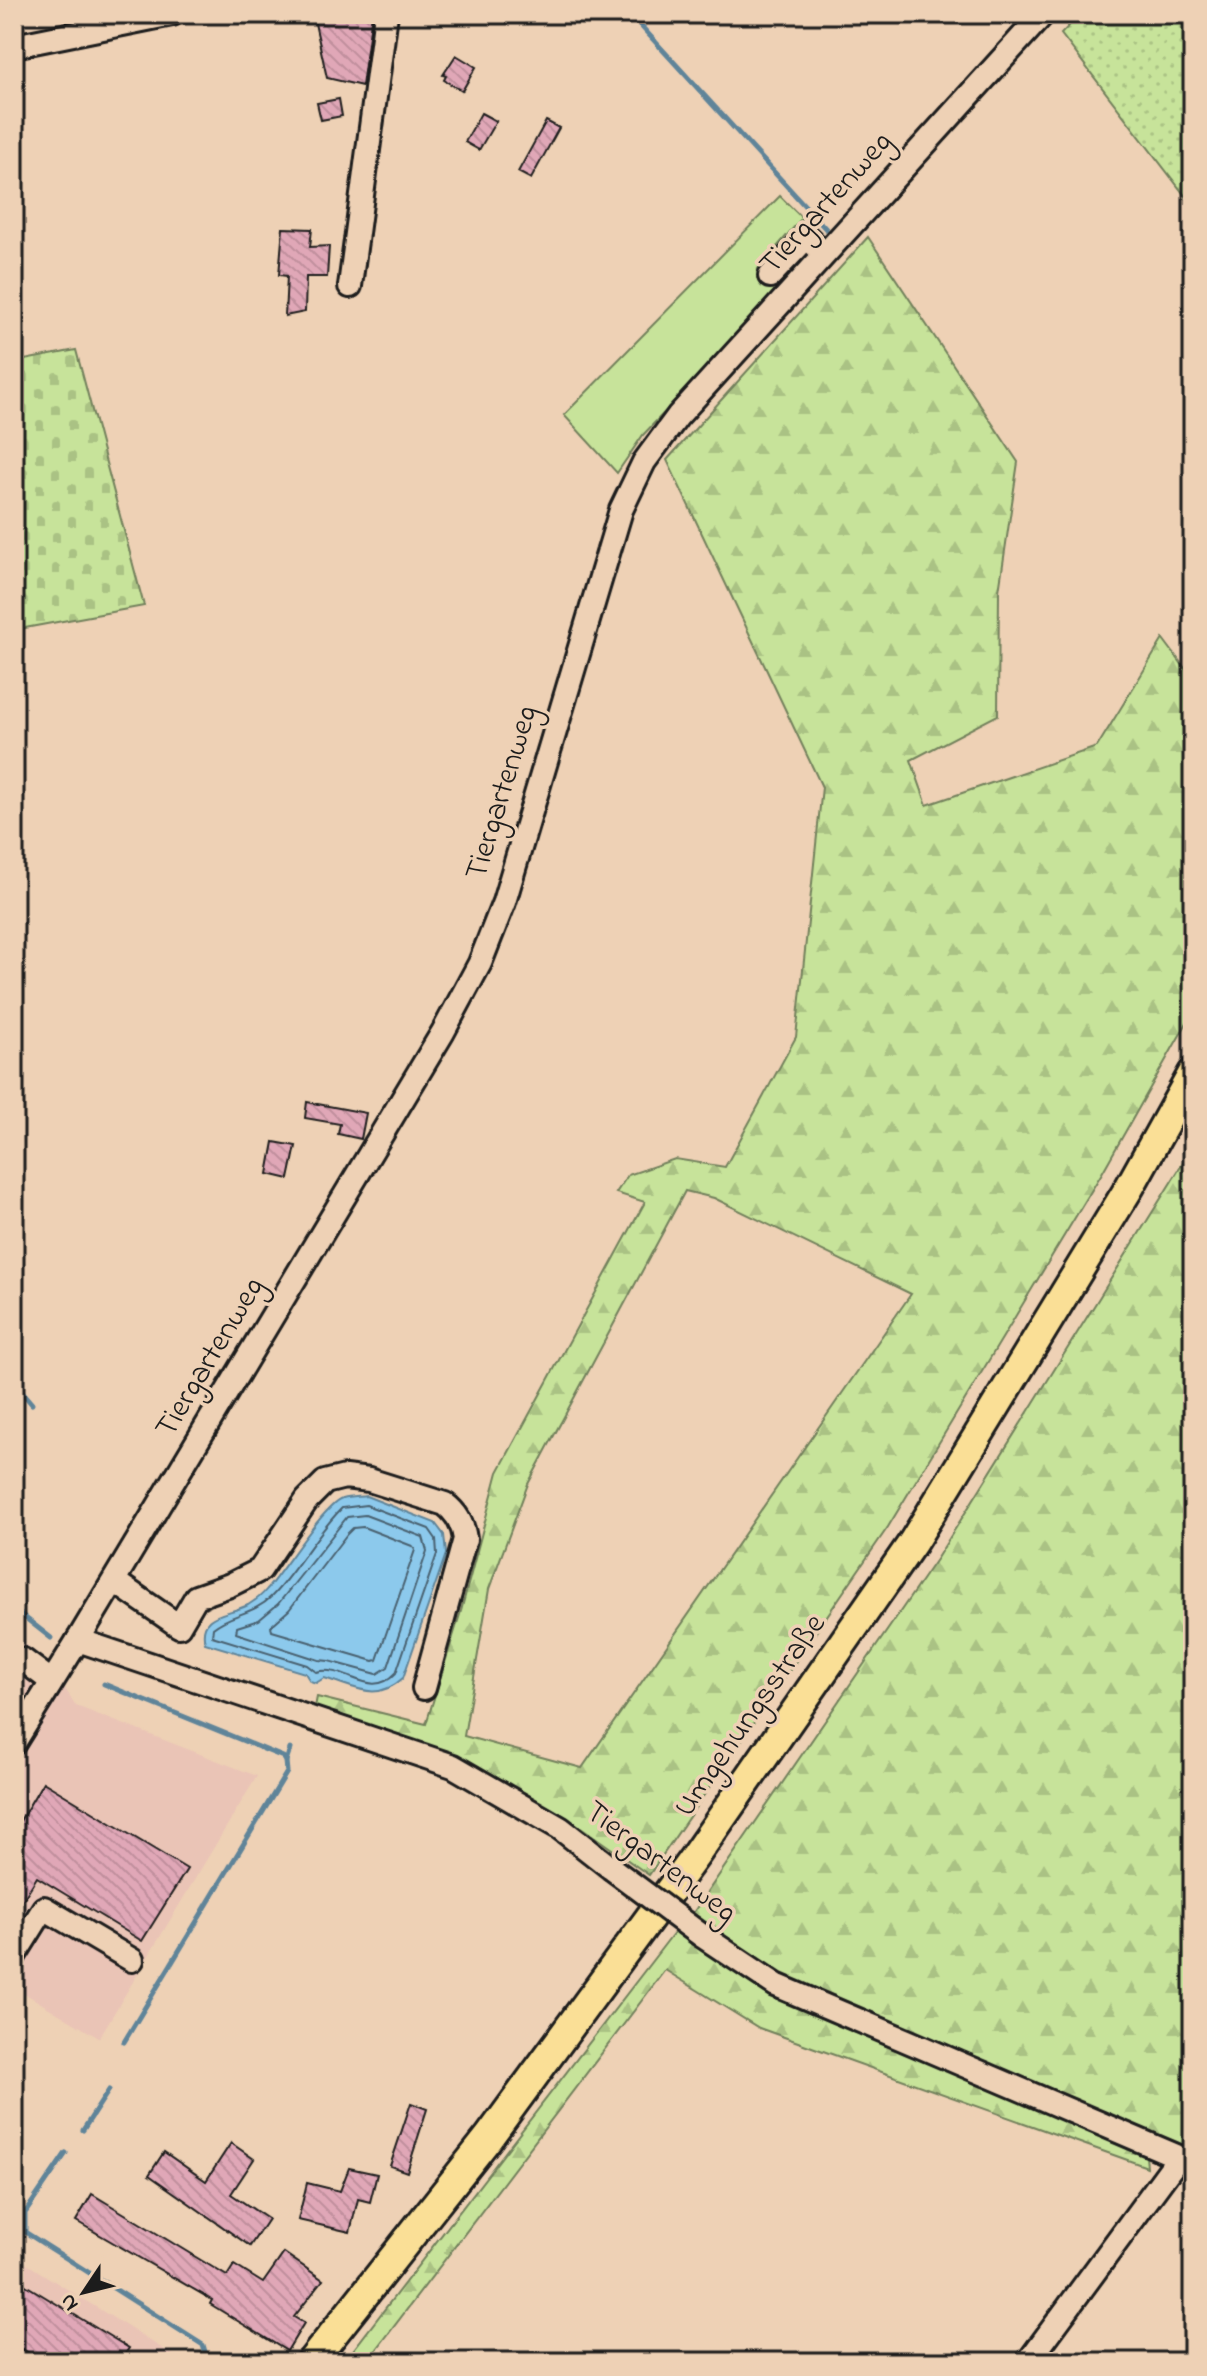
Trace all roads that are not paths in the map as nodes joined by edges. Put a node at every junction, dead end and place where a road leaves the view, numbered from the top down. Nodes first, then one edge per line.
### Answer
1 (172, 14) edge
2 (386, 14) edge
3 (1043, 14) edge
4 (91, 23) edge
5 (14, 46) edge
6 (824, 254) junction
7 (770, 276) dead end
8 (350, 286) dead end
9 (1193, 1073) edge
10 (114, 1581) junction
11 (78, 1640) junction
12 (14, 1659) edge
13 (51, 1681) junction
14 (424, 1688) dead end
15 (14, 1743) edge
16 (14, 1956) edge
17 (132, 1960) dead end
18 (1186, 2160) edge
19 (311, 2362) edge
20 (1028, 2362) edge

1 - 4 street
2 - 8 street
3 - 6 street, Tiergartenweg
4 - 5 street
6 - 7 street
6 - 10 street, Tiergartenweg
9 - 19 main road, Umgehungsstraße
10 - 11 street, Tiergartenweg
10 - 14 street
11 - 13 street, Tiergartenweg
11 - 18 street, Tiergartenweg, bridge
12 - 13 street
13 - 15 street, Tiergartenweg
16 - 17 street
18 - 20 street

